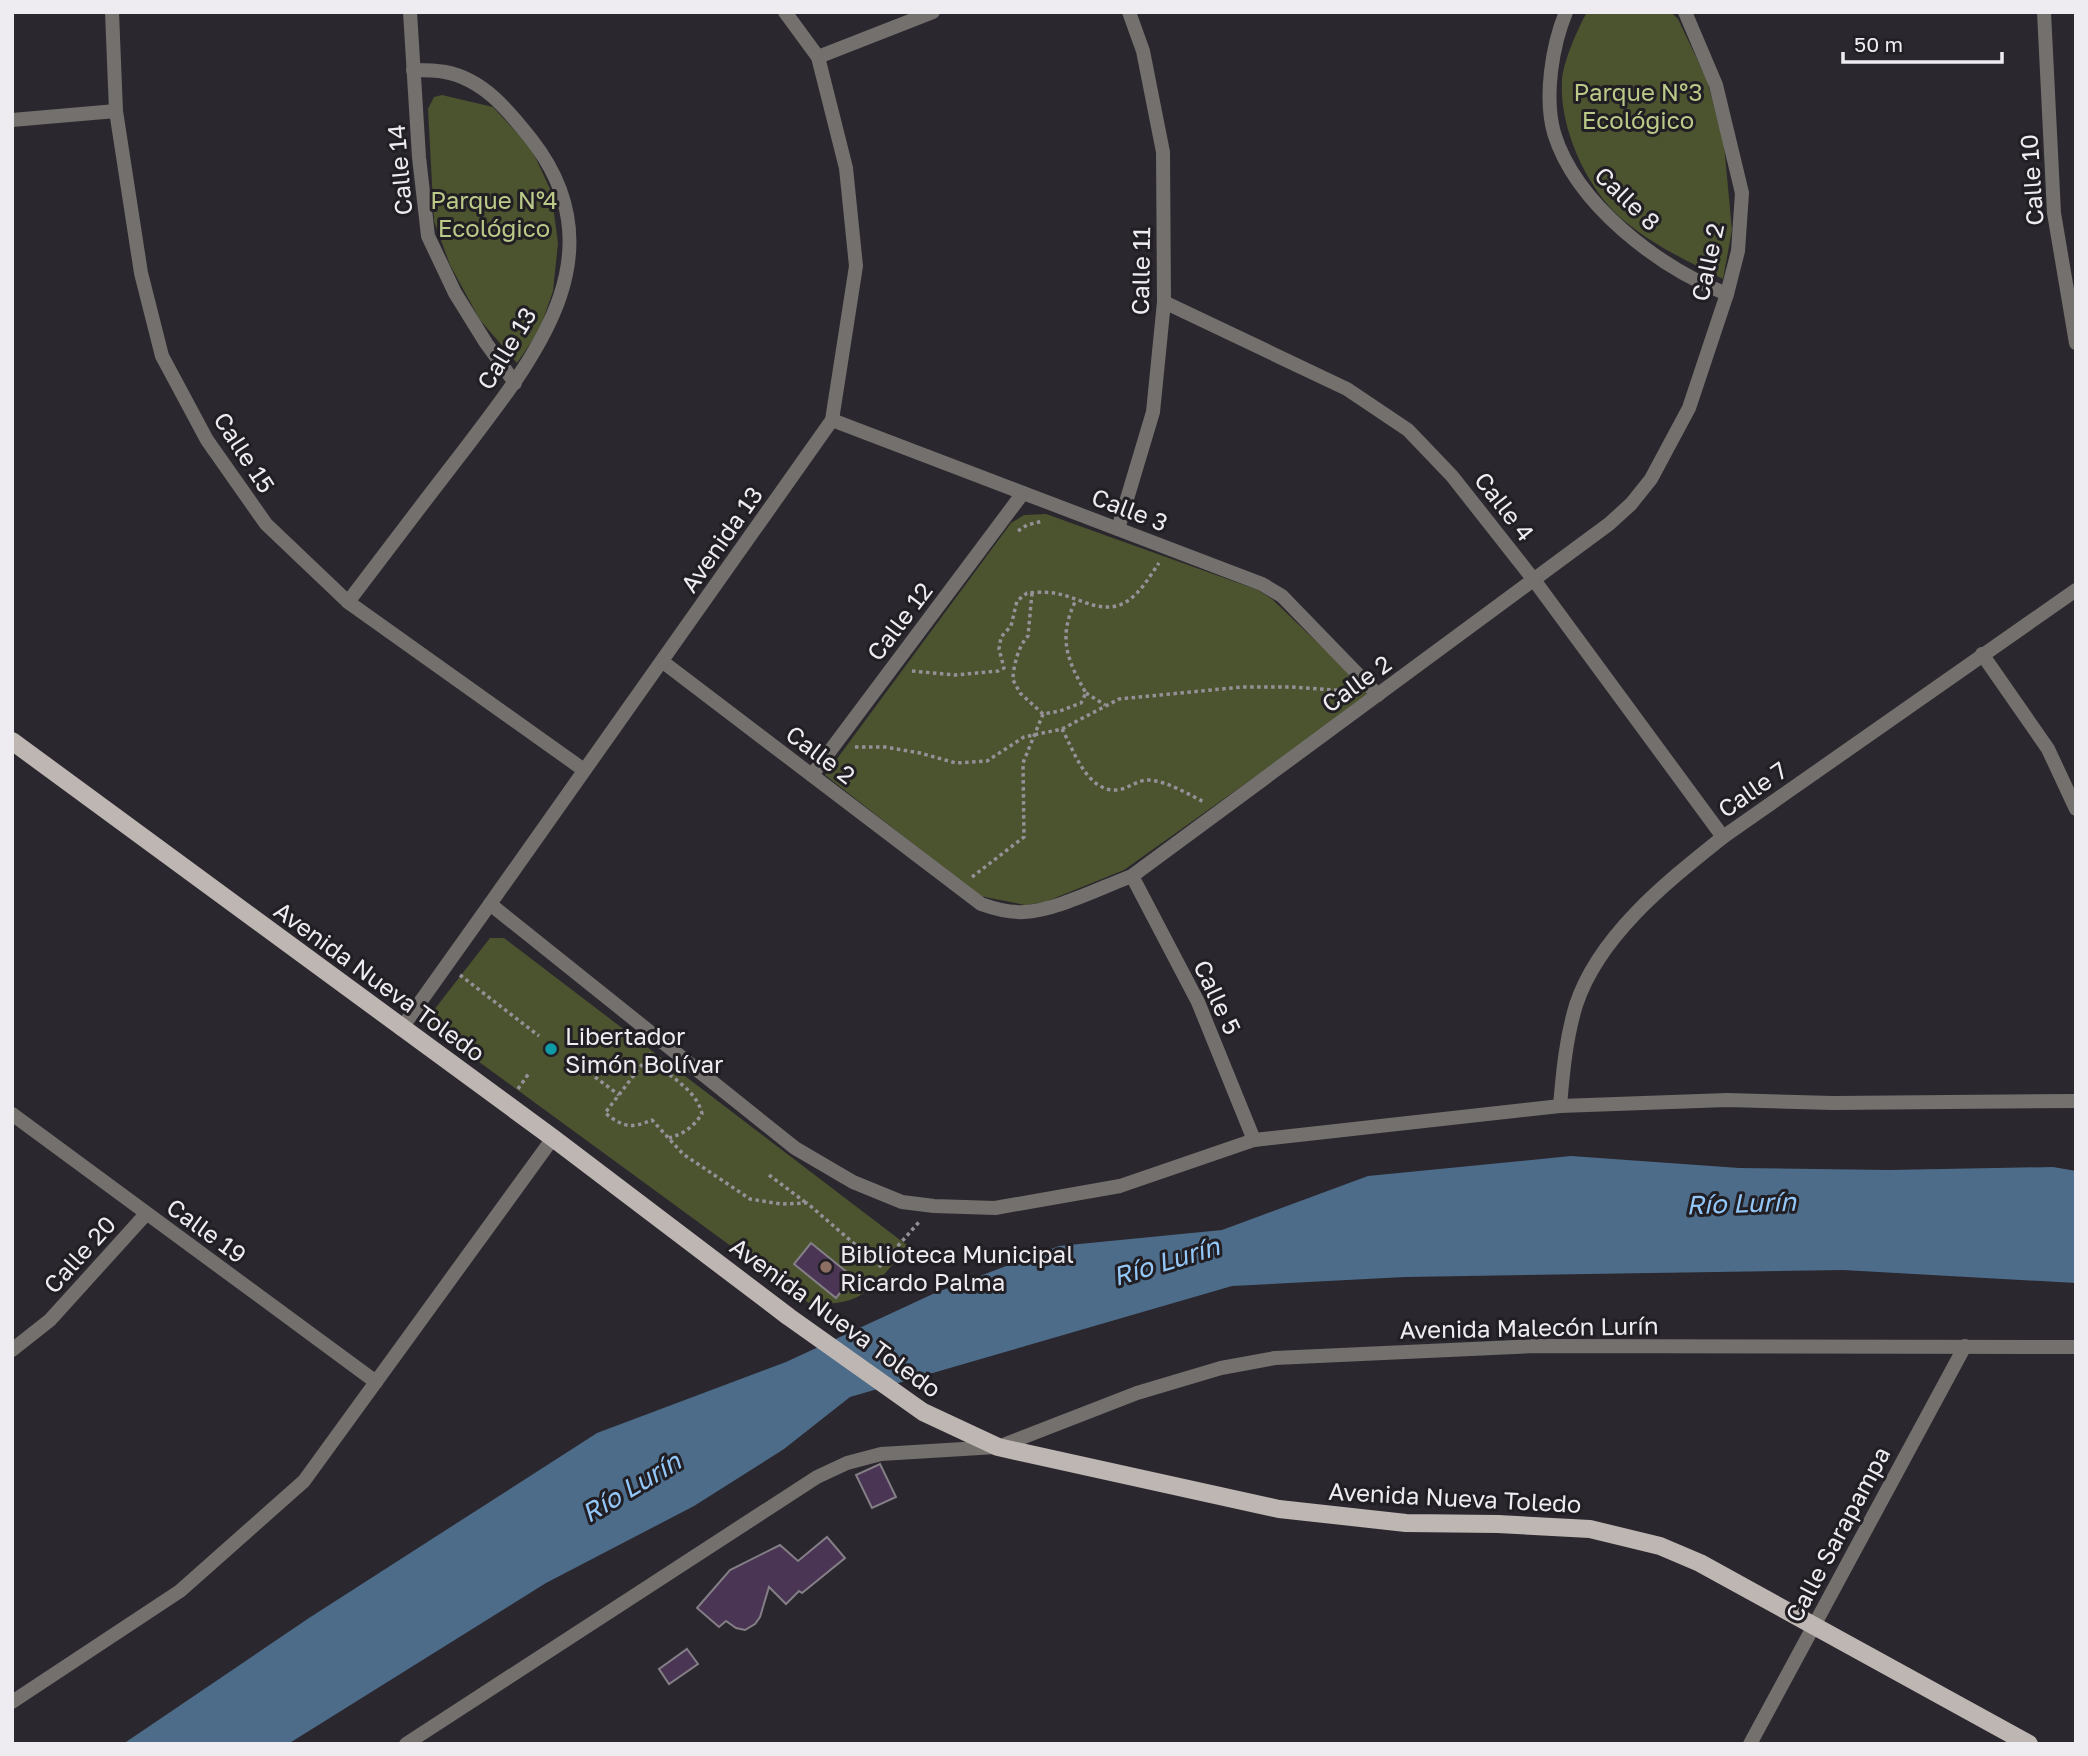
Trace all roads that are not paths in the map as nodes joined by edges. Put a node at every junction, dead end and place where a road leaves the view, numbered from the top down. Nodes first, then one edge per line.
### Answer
1 (111, 12) edge
2 (410, 12) edge
3 (785, 12) edge
4 (933, 12) edge
5 (1129, 12) edge
6 (1566, 12) edge
7 (1685, 12) edge
8 (2045, 12) edge
9 (818, 57) junction
10 (413, 69) junction
11 (116, 111) junction
12 (12, 120) edge
13 (1727, 294) junction
14 (1164, 302) junction
15 (2076, 343) edge
16 (515, 383) junction
17 (832, 420) junction
18 (1023, 493) junction
19 (1118, 529) junction
20 (1534, 580) junction
21 (2076, 590) edge
22 (348, 602) junction
23 (1982, 654) junction
24 (663, 662) junction
25 (1378, 695) junction
26 (12, 741) edge
27 (584, 770) junction
28 (812, 775) junction
29 (2076, 810) edge
30 (1724, 837) junction
31 (1132, 876) junction
32 (490, 904) junction
33 (401, 1029) junction
34 (2076, 1101) edge
35 (1560, 1106) junction
36 (12, 1114) edge
37 (552, 1138) junction
38 (1254, 1140) junction
39 (146, 1214) junction
40 (1965, 1346) junction
41 (2076, 1348) edge
42 (12, 1350) edge
43 (376, 1382) junction
44 (998, 1447) junction
45 (1814, 1625) junction
46 (12, 1702) edge
47 (406, 1744) edge
48 (1750, 1744) edge
49 (2029, 1744) edge

1 - 11 street, Calle 15
2 - 10 street, Calle 14
3 - 9 street, Avenida 13
4 - 9 street
5 - 14 street, Calle 11
6 - 13 street, Calle 8
7 - 13 street, Calle 2
8 - 15 street, Calle 10
9 - 17 street, Avenida 13
10 - 16 street, Calle 14
10 - 16 street, Calle 13
11 - 12 street
11 - 22 street, Calle 15
13 - 20 street, Calle 2
14 - 19 street, Calle 11
14 - 20 street, Calle 4
16 - 22 street, Calle 13
17 - 18 street, Calle 3
17 - 24 street, Avenida 13
18 - 19 street, Calle 3
18 - 28 street, Calle 12
19 - 25 street, Calle 3
20 - 25 street, Calle 2
20 - 30 street, Calle 4
21 - 23 street, Calle 7
22 - 27 street, Calle 15
23 - 29 street
23 - 30 street, Calle 7
24 - 27 street, Avenida 13
24 - 28 street, Calle 2
25 - 31 street, Calle 2
26 - 33 main road, Avenida Nueva Toledo
27 - 32 street, Avenida 13
28 - 31 street, Calle 2
30 - 35 street, Calle 7
31 - 38 street, Calle 5
32 - 33 street, Avenida 13
32 - 38 street
33 - 37 main road, Avenida Nueva Toledo
34 - 35 street
35 - 38 street
36 - 39 street, Calle 19
37 - 43 street
37 - 44 main road, Avenida Nueva Toledo
39 - 42 street, Calle 20
39 - 43 street, Calle 19
40 - 41 street, Avenida Malecón Lurín
40 - 44 street, Avenida Malecón Lurín
40 - 45 street, Calle Sarapampa
43 - 46 street
44 - 45 main road, Avenida Nueva Toledo
44 - 47 street, Avenida Malecón Lurín
45 - 48 street, Calle Sarapampa
45 - 49 main road, Avenida Nueva Toledo

